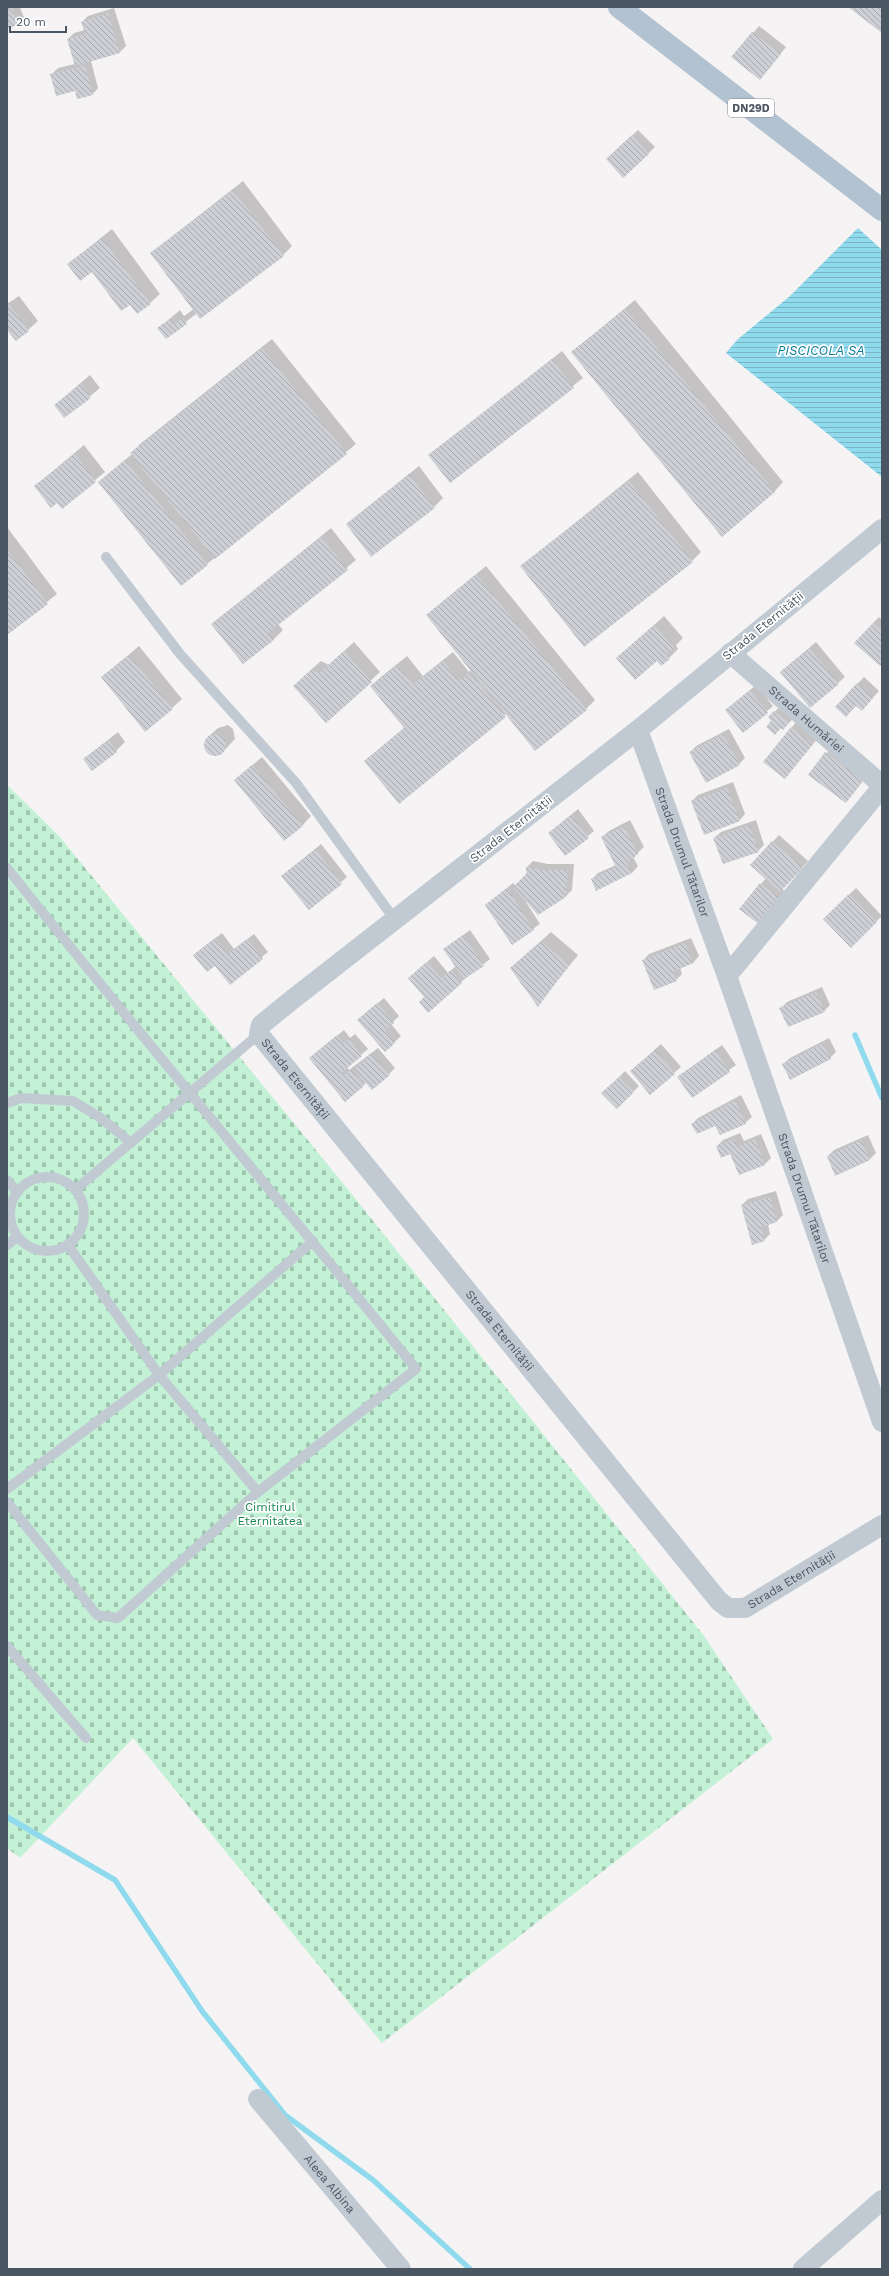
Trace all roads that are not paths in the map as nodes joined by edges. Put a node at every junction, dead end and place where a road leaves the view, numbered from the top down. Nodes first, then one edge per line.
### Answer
1 (619, 7) edge
2 (882, 210) edge
3 (882, 529) edge
4 (106, 557) dead end
5 (730, 653) junction
6 (638, 730) junction
7 (882, 786) edge
8 (7, 868) edge
9 (11, 880) edge
10 (394, 920) junction
11 (727, 976) junction
12 (259, 1034) junction
13 (189, 1093) junction
14 (7, 1104) edge
15 (131, 1143) junction
16 (7, 1180) edge
17 (75, 1190) junction
18 (17, 1192) junction
19 (17, 1237) junction
20 (313, 1241) junction
21 (7, 1245) edge
22 (68, 1245) junction
23 (159, 1376) junction
24 (882, 1422) edge
25 (7, 1489) edge
26 (258, 1492) junction
27 (7, 1502) edge
28 (882, 1525) edge
29 (7, 1646) edge
30 (86, 1738) dead end
31 (258, 2099) dead end
32 (882, 2200) edge
33 (401, 2269) edge
34 (803, 2269) edge

1 - 2 main road, DN29D
3 - 5 street, Strada Eternității
4 - 10 lane
5 - 6 street, Strada Eternității
5 - 7 street, Strada Humăriei
6 - 10 street, Strada Eternității
6 - 11 street, Strada Drumul Tătarilor
7 - 11 street
8 - 9 lane
9 - 13 lane
10 - 12 street, Strada Eternității
11 - 24 street, Strada Drumul Tătarilor
12 - 13 lane
12 - 28 street, Strada Eternității
13 - 15 lane
13 - 20 lane
14 - 15 lane
15 - 17 lane
16 - 18 lane
17 - 18 lane
17 - 22 lane
18 - 19 lane
19 - 21 lane
19 - 22 lane
20 - 23 lane
20 - 26 lane
22 - 23 lane
23 - 25 lane
23 - 26 lane
26 - 27 lane
29 - 30 lane
31 - 33 street, Aleea Albina
32 - 34 street

